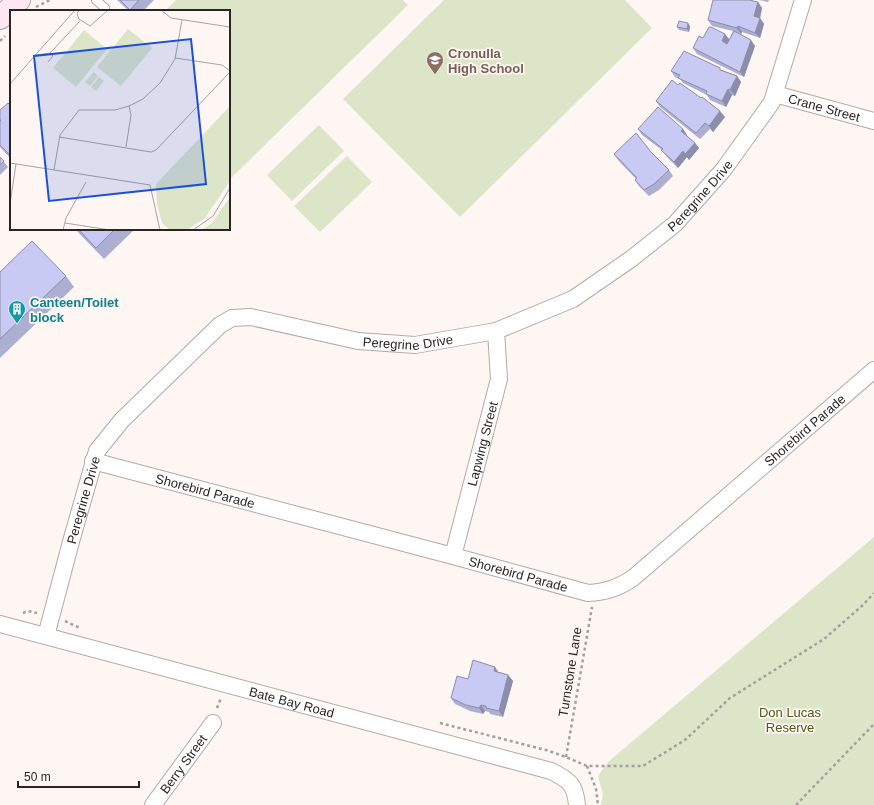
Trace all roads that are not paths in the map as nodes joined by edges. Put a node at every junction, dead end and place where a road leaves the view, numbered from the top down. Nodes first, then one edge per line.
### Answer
1 (19, 0) edge
2 (96, 0) edge
3 (803, 0) edge
4 (105, 10) edge
5 (0, 18) edge
6 (775, 94) junction
7 (874, 121) edge
8 (496, 331) junction
9 (874, 370) edge
10 (93, 461) junction
11 (453, 556) junction
12 (0, 624) edge
13 (46, 636) junction
14 (213, 723) road end
15 (577, 799) edge
16 (153, 805) edge

1 - 5 main road
2 - 4 lane
3 - 6 street, Peregrine Drive
6 - 7 street, Crane Street
6 - 8 street, Peregrine Drive
8 - 10 street, Peregrine Drive
8 - 11 street, Lapwing Street
9 - 11 street, Shorebird Parade
10 - 11 street, Shorebird Parade
10 - 13 street, Peregrine Drive
12 - 13 street, Bate Bay Road
13 - 15 street, Bate Bay Road
14 - 16 street, Berry Street

